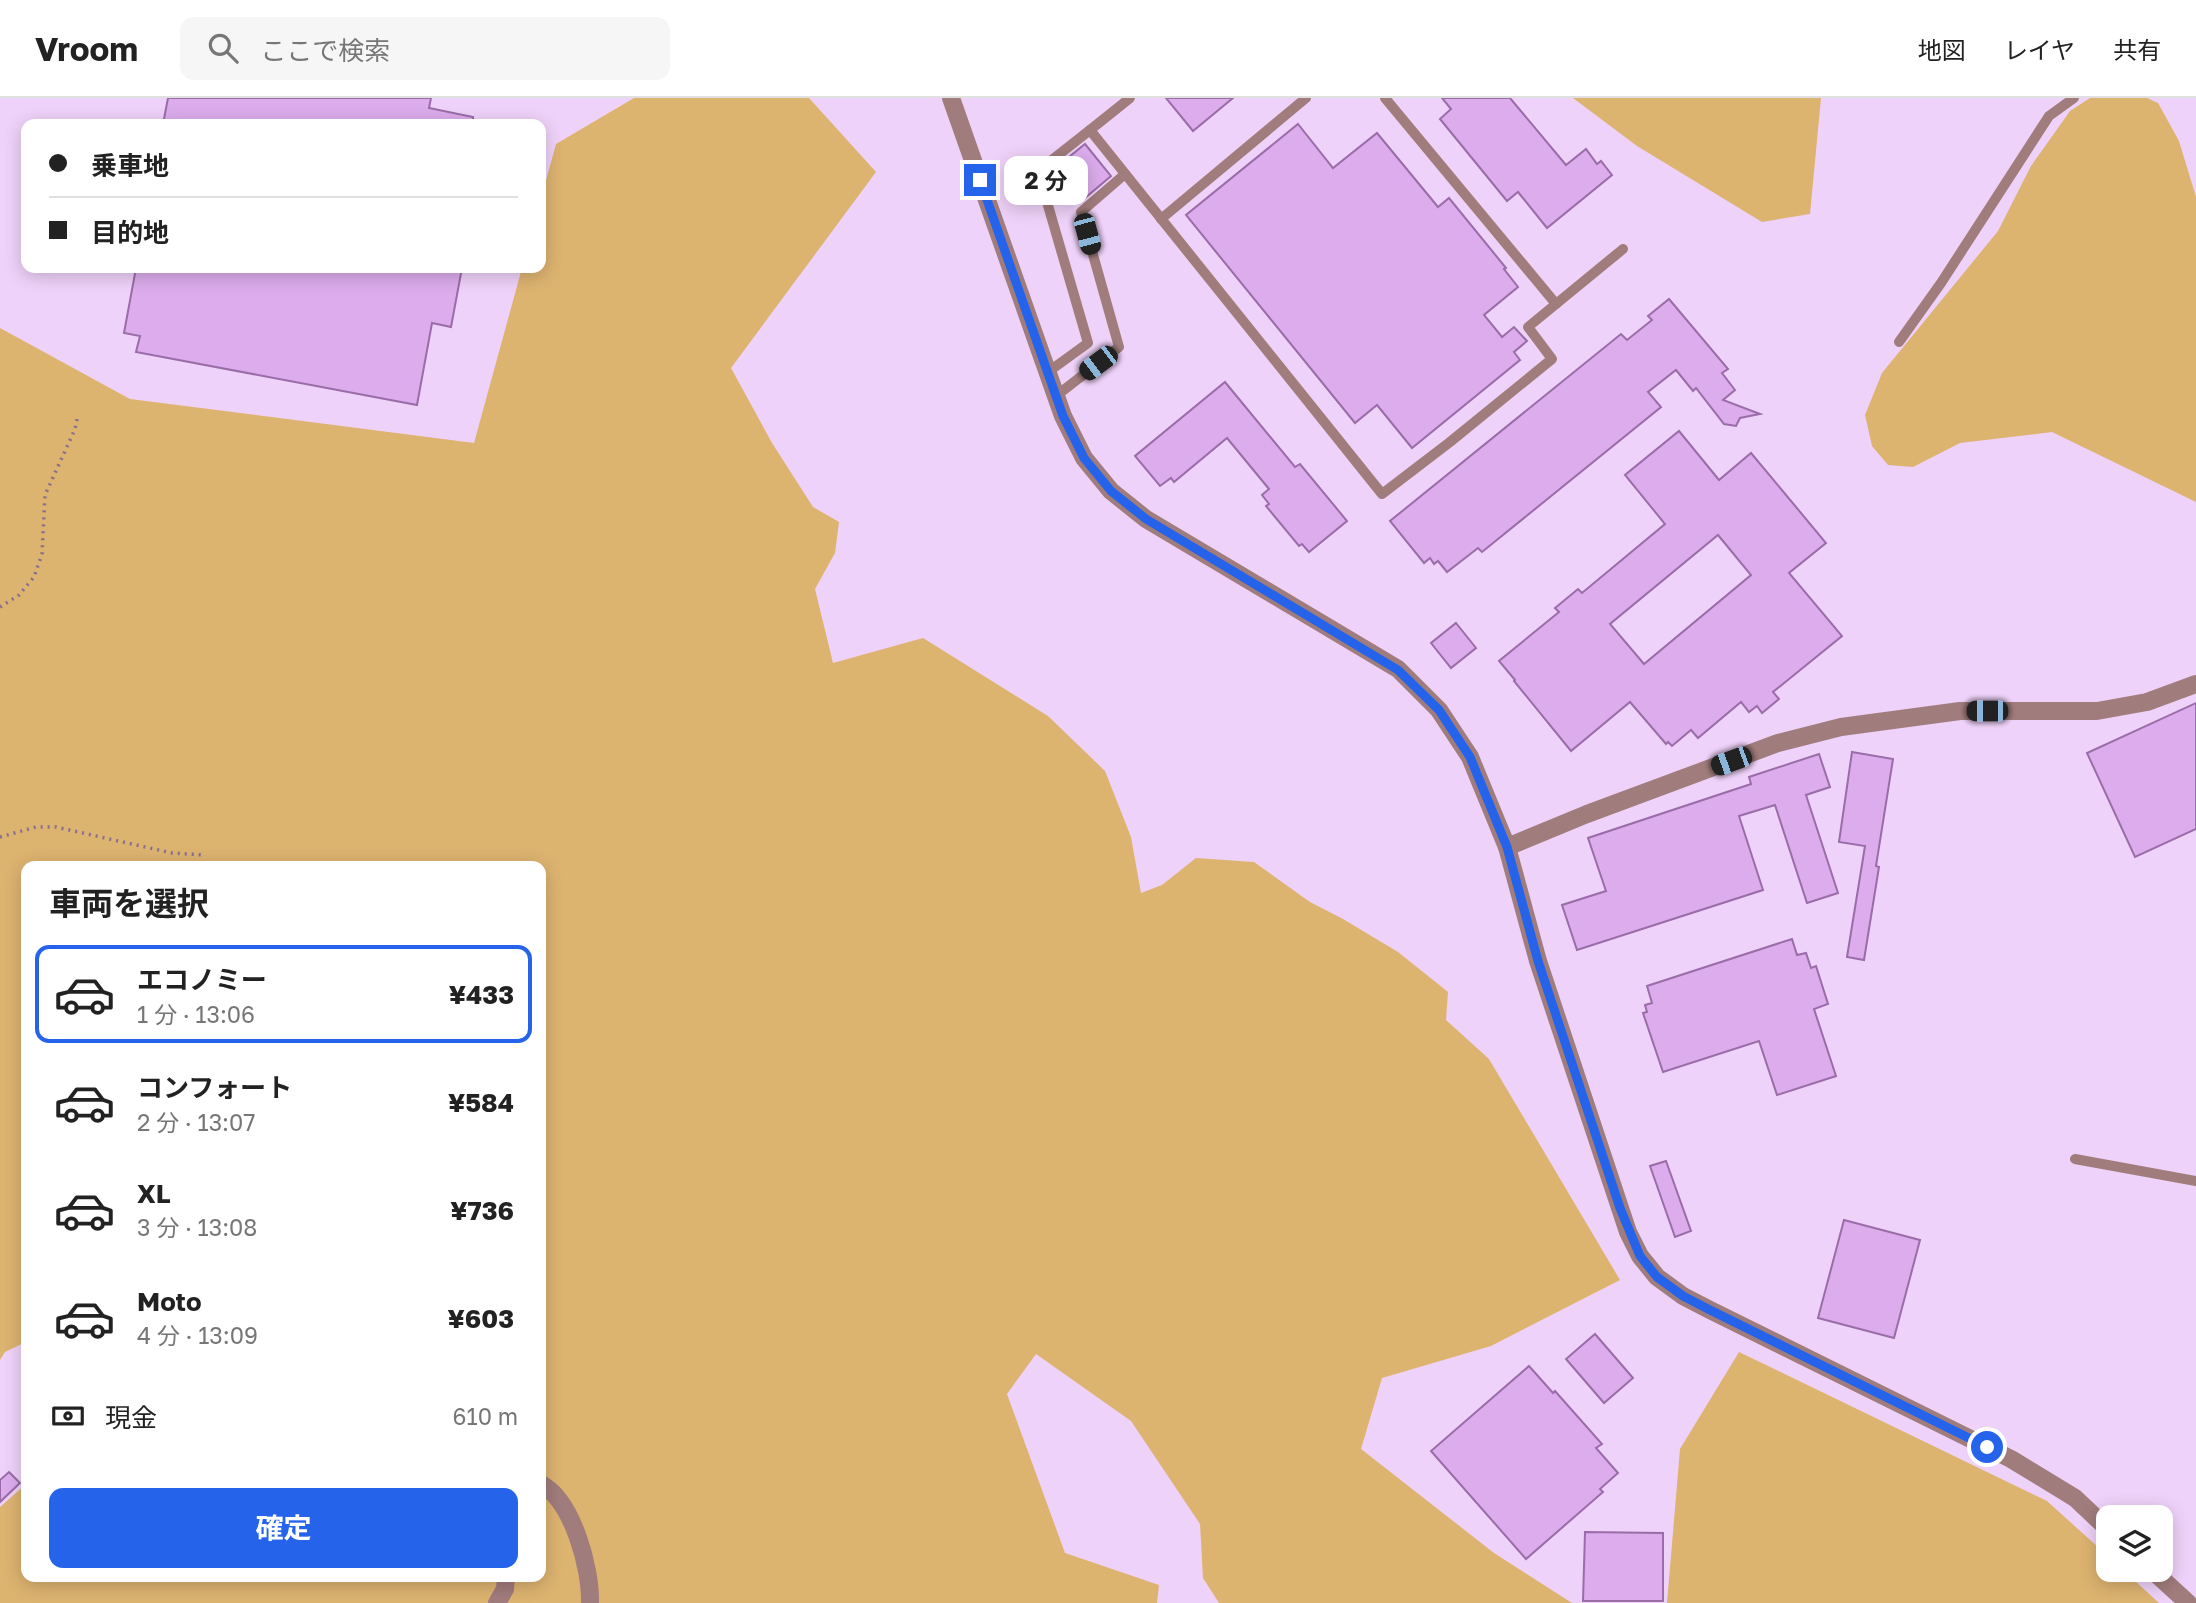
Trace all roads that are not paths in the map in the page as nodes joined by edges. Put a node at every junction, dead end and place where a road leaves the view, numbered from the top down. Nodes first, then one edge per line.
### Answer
1 (951, 98) edge
2 (1130, 98) edge
3 (1306, 98) edge
4 (1385, 98) edge
5 (2074, 98) edge
6 (1090, 130) junction
7 (1125, 174) junction
8 (1161, 219) junction
9 (1623, 249) dead end
10 (1556, 304) junction
11 (1899, 342) dead end
12 (1048, 372) junction
13 (1056, 396) junction
14 (2196, 684) edge
15 (1507, 847) junction
16 (2075, 1159) dead end
17 (2196, 1181) edge
18 (546, 1486) edge
19 (2096, 1518) edge
20 (506, 1582) edge
21 (2165, 1582) edge
22 (497, 1603) edge
23 (590, 1603) edge
24 (2188, 1603) edge

1 - 12 street
2 - 6 lane
3 - 8 lane
4 - 10 lane
5 - 11 lane
6 - 7 lane
6 - 12 lane
7 - 8 lane
7 - 13 lane
8 - 10 lane
9 - 10 lane
12 - 13 street
13 - 15 street
14 - 15 street
15 - 19 street
16 - 17 lane
18 - 23 street
20 - 22 street
21 - 24 street

